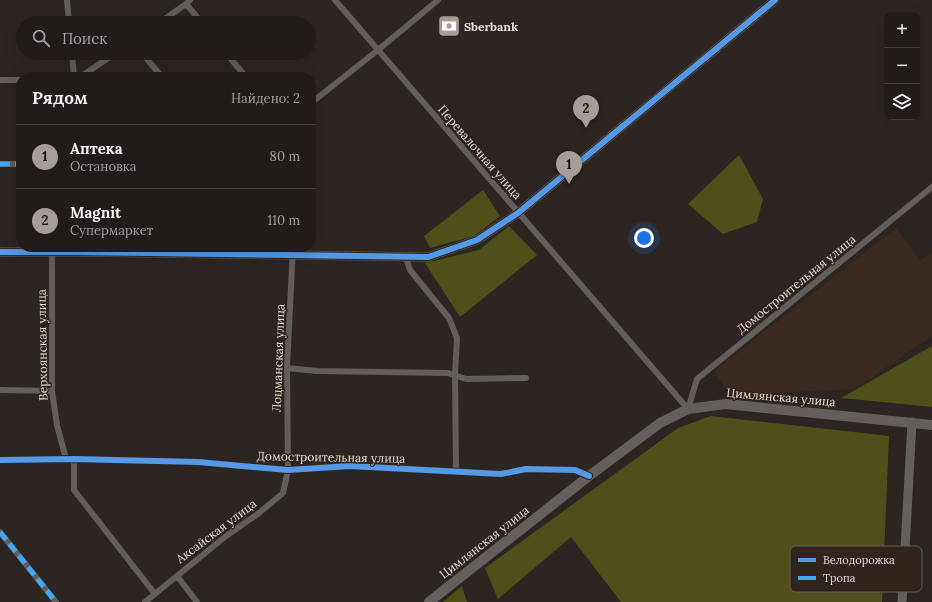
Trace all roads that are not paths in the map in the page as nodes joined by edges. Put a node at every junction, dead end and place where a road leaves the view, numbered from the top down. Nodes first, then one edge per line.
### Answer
1 (67, 0) edge
2 (335, 0) edge
3 (438, 0) edge
4 (775, 0) edge
5 (188, 2) edge
6 (68, 16) edge
7 (169, 16) edge
8 (197, 16) edge
9 (378, 50) junction
10 (73, 60) edge
11 (106, 60) edge
12 (148, 60) edge
13 (232, 60) edge
14 (74, 72) edge
15 (88, 72) edge
16 (158, 72) edge
17 (242, 72) edge
18 (0, 80) edge
19 (16, 80) edge
20 (316, 99) edge
21 (0, 164) edge
22 (16, 164) edge
23 (932, 187) edge
24 (518, 213) junction
25 (0, 252) edge
26 (52, 252) joint
27 (293, 252) edge
28 (315, 252) edge
29 (405, 256) junction
30 (287, 368) junction
31 (455, 375) junction
32 (526, 378) dead end
33 (0, 390) edge
34 (52, 391) junction
35 (688, 409) junction
36 (912, 422) junction
37 (932, 425) edge
38 (66, 459) junction
39 (74, 459) junction
40 (0, 460) edge
41 (288, 470) junction
42 (456, 472) junction
43 (589, 476) junction
44 (0, 532) edge
45 (905, 546) edge
46 (177, 576) junction
47 (903, 592) edge
48 (155, 594) junction
49 (56, 602) edge
50 (145, 602) edge
51 (197, 602) edge
52 (429, 602) edge
53 (902, 602) edge

1 - 6 street
2 - 9 street, Перевалочная улица
3 - 9 street
4 - 24 street
5 - 7 street
5 - 8 street
9 - 20 street
9 - 24 street, Перевалочная улица
10 - 14 street
11 - 15 street
12 - 16 street
13 - 17 street
18 - 19 street
21 - 22 street
23 - 35 street, Домостроительная улица
24 - 29 street
24 - 35 street, Перевалочная улица
25 - 26 street
26 - 34 street, Верхоянская улица
27 - 30 street, Лоцманская улица
28 - 29 street
29 - 31 street
30 - 31 street
30 - 41 street, Лоцманская улица
31 - 32 street
31 - 42 street
33 - 34 street
34 - 38 street, Верхоянская улица
35 - 36 main road, Цимлянская улица
35 - 43 main road, Цимлянская улица
36 - 37 main road, Цимлянская улица
36 - 45 street
38 - 39 street, Домостроительная улица
38 - 40 street, Домостроительная улица
39 - 41 street, Домостроительная улица
39 - 48 street
41 - 42 street, Домостроительная улица
41 - 46 street, Аксайская улица
42 - 43 street, Домостроительная улица
43 - 52 main road, Цимлянская улица
44 - 49 street
46 - 48 street, Аксайская улица
46 - 51 street
47 - 53 street
48 - 50 street, Аксайская улица

